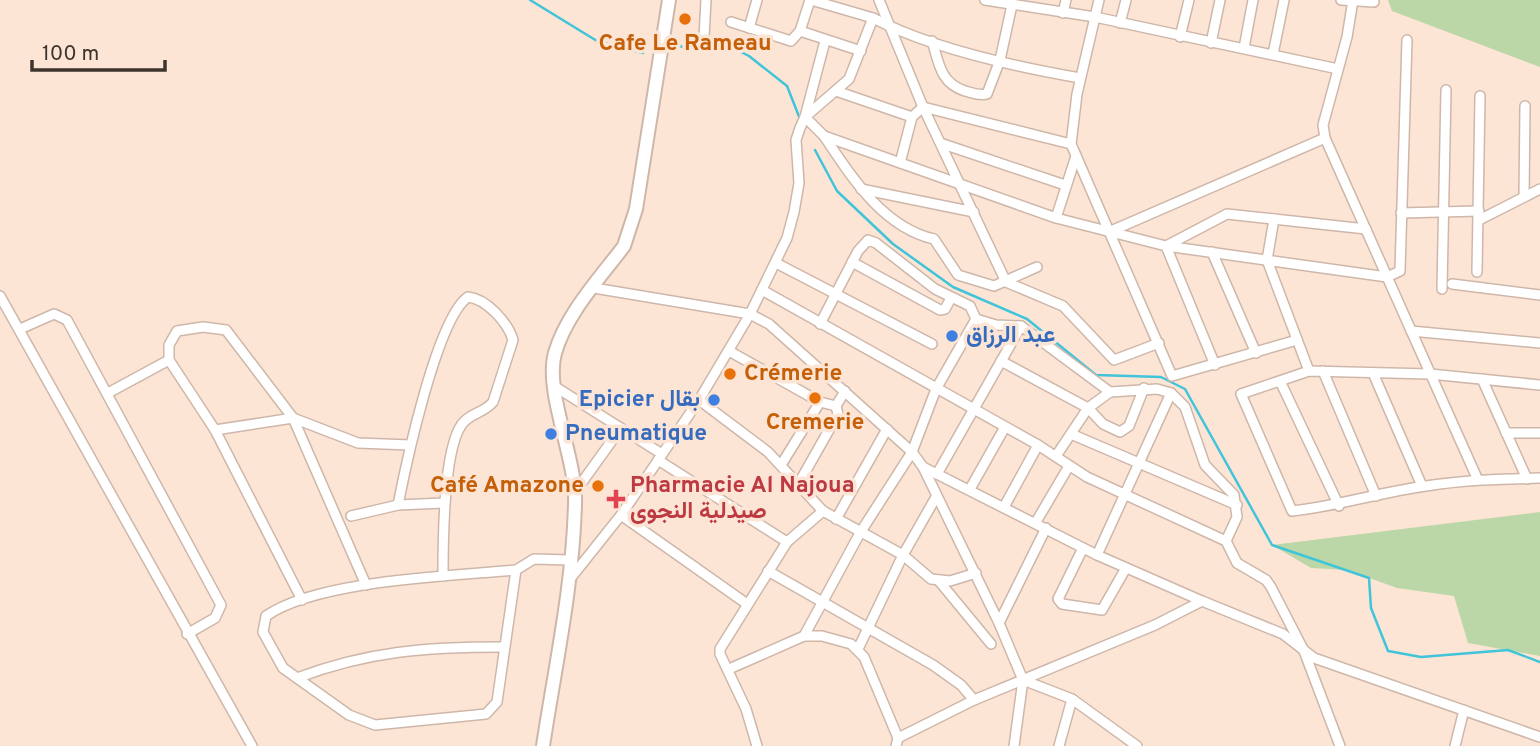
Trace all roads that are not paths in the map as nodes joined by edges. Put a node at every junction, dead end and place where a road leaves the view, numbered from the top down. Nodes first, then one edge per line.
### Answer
1 (669, 0) edge
2 (706, 0) edge
3 (757, 0) edge
4 (810, 0) edge
5 (879, 0) edge
6 (985, 0) edge
7 (1066, 0) edge
8 (1099, 0) edge
9 (1126, 0) edge
10 (1189, 0) edge
11 (1220, 0) edge
12 (1253, 0) edge
13 (1284, 0) edge
14 (1341, 0) edge
15 (1352, 1) edge
16 (1374, 2) dead end
17 (1023, 3) edge
18 (1012, 5) junction
19 (1063, 13) junction
20 (1095, 17) junction
21 (873, 18) junction
22 (732, 22) dead end
23 (1120, 23) junction
24 (888, 26) junction
25 (749, 28) junction
26 (800, 31) junction
27 (704, 37) dead end
28 (1180, 37) junction
29 (1407, 40) dead end
30 (825, 41) junction
31 (932, 41) junction
32 (1211, 43) junction
33 (1244, 48) junction
34 (861, 51) junction
35 (1273, 54) junction
36 (999, 60) junction
37 (1338, 69) junction
38 (1080, 78) junction
39 (1446, 90) dead end
40 (836, 91) junction
41 (1480, 96) dead end
42 (1525, 106) dead end
43 (923, 107) junction
44 (805, 117) junction
45 (912, 117) junction
46 (824, 136) junction
47 (1325, 138) junction
48 (943, 144) junction
49 (1072, 145) junction
50 (1076, 156) junction
51 (900, 163) junction
52 (1065, 185) junction
53 (962, 186) junction
54 (860, 189) junction
55 (1540, 189) edge
56 (1524, 197) junction
57 (974, 212) junction
58 (1401, 212) junction
59 (1444, 212) junction
60 (1479, 215) junction
61 (1056, 218) junction
62 (1274, 219) junction
63 (1366, 229) junction
64 (1111, 231) junction
65 (1166, 246) junction
66 (1212, 252) junction
67 (1267, 260) junction
68 (852, 262) junction
69 (776, 263) junction
70 (1037, 267) dead end
71 (1477, 272) dead end
72 (1387, 277) junction
73 (1006, 282) junction
74 (1452, 284) dead end
75 (594, 288) junction
76 (1442, 289) dead end
77 (762, 290) junction
78 (837, 293) junction
79 (1540, 295) edge
80 (0, 296) edge
81 (951, 298) junction
82 (0, 314) edge
83 (750, 314) junction
84 (11, 316) junction
85 (976, 319) junction
86 (820, 324) junction
87 (1021, 326) junction
88 (20, 329) junction
89 (1411, 331) junction
90 (1297, 340) junction
91 (1159, 343) junction
92 (1540, 343) edge
93 (932, 344) dead end
94 (729, 351) junction
95 (1256, 353) junction
96 (169, 360) junction
97 (1002, 361) junction
98 (1215, 365) junction
99 (1309, 371) junction
100 (1323, 371) junction
101 (1373, 373) junction
102 (1430, 374) junction
103 (1482, 379) junction
104 (1280, 381) junction
105 (1540, 385) edge
106 (554, 386) junction
107 (1144, 387) junction
108 (936, 389) junction
109 (845, 391) junction
110 (1110, 392) junction
111 (108, 393) junction
112 (1171, 393) junction
113 (699, 400) junction
114 (820, 402) junction
115 (836, 406) junction
116 (1088, 408) junction
117 (972, 410) junction
118 (293, 418) junction
119 (1005, 427) junction
120 (621, 428) junction
121 (887, 429) junction
122 (215, 430) junction
123 (1506, 433) junction
124 (1540, 433) edge
125 (1071, 434) junction
126 (410, 445) junction
127 (1038, 445) junction
128 (912, 452) junction
129 (1056, 456) junction
130 (660, 457) junction
131 (1137, 462) junction
132 (781, 465) junction
133 (1069, 466) junction
134 (923, 467) junction
135 (937, 474) junction
136 (1477, 478) junction
137 (1527, 478) junction
138 (1540, 478) edge
139 (799, 483) junction
140 (1422, 486) junction
141 (970, 489) junction
142 (575, 492) junction
143 (1126, 496) junction
144 (1376, 496) junction
145 (936, 497) junction
146 (443, 503) junction
147 (398, 505) junction
148 (1237, 505) junction
149 (1339, 506) junction
150 (1004, 507) junction
151 (823, 511) junction
152 (621, 515) junction
153 (351, 516) dead end
154 (836, 519) junction
155 (1036, 522) junction
156 (1046, 528) junction
157 (860, 533) junction
158 (1226, 541) junction
159 (787, 542) junction
160 (1083, 548) junction
161 (903, 555) junction
162 (1097, 555) junction
163 (570, 560) junction
164 (1126, 568) junction
165 (516, 570) junction
166 (768, 571) junction
167 (976, 573) junction
168 (443, 576) junction
169 (939, 581) junction
170 (567, 583) junction
171 (366, 584) junction
172 (302, 600) junction
173 (1202, 601) junction
174 (822, 602) junction
175 (747, 604) junction
176 (999, 623) junction
177 (870, 628) junction
178 (187, 634) junction
179 (804, 636) junction
180 (991, 644) dead end
181 (503, 647) junction
182 (858, 649) junction
183 (1304, 651) junction
184 (729, 669) junction
185 (296, 678) junction
186 (1023, 680) junction
187 (1072, 699) junction
188 (974, 700) junction
189 (1464, 710) junction
190 (1540, 737) edge
191 (897, 742) edge
192 (252, 746) edge
193 (543, 746) edge
194 (757, 746) edge
195 (1014, 746) edge
196 (1059, 746) edge
197 (1138, 746) edge
198 (1340, 746) edge
199 (1455, 746) edge

1 - 75 street
2 - 27 street
3 - 25 street
4 - 21 street
4 - 26 street
5 - 24 street
6 - 18 street
7 - 19 street
8 - 20 street
9 - 23 street
10 - 28 street
11 - 32 street
12 - 33 street
13 - 35 street
14 - 15 street
15 - 16 street
15 - 37 street
17 - 18 street
17 - 19 street
18 - 36 street
19 - 20 street
20 - 23 street
20 - 38 street
21 - 24 street
21 - 34 street
22 - 25 street
23 - 28 street
24 - 31 street
24 - 43 street
25 - 26 street
26 - 30 street
28 - 32 street
29 - 58 street
30 - 34 street
30 - 44 street
31 - 36 street
31 - 36 street
32 - 33 street
33 - 35 street
34 - 40 street
35 - 37 street
36 - 38 street
37 - 47 street
38 - 49 street
39 - 59 street
40 - 44 street
40 - 45 street
41 - 60 street
42 - 56 street
43 - 45 street
43 - 48 street
43 - 49 street
44 - 46 street
44 - 69 street
45 - 51 street
46 - 51 street
46 - 54 street
47 - 63 street
47 - 64 street
48 - 52 street
48 - 53 street
49 - 50 street
50 - 52 street
50 - 64 street
51 - 53 street
52 - 61 street
53 - 57 street
53 - 61 street
54 - 57 street
54 - 73 street
55 - 56 street
56 - 60 street
57 - 73 street
58 - 59 street
58 - 72 street
59 - 60 street
59 - 76 street
60 - 71 street
61 - 64 street
62 - 63 street
62 - 65 street
62 - 67 street
63 - 72 street
64 - 65 street
64 - 91 street
65 - 66 street
65 - 98 street
66 - 67 street
66 - 95 street
67 - 72 street
67 - 90 street
68 - 78 street
68 - 81 street
68 - 81 street
69 - 77 street
69 - 78 street
70 - 73 street
72 - 89 street
73 - 91 street
74 - 79 street
75 - 83 street
75 - 106 street
77 - 83 street
77 - 86 street
78 - 86 street
78 - 93 street
80 - 84 street
81 - 85 street
82 - 84 street
83 - 94 street
83 - 109 street
84 - 88 street
85 - 87 street
85 - 108 street
86 - 108 street
87 - 97 street
87 - 110 street
88 - 111 street
88 - 178 street
89 - 92 street
89 - 102 street
90 - 95 street
90 - 99 street
91 - 98 street
94 - 113 street
94 - 114 street
95 - 98 street
96 - 111 street
96 - 118 street
96 - 122 street
97 - 116 street
97 - 117 street
99 - 100 street
99 - 104 street
100 - 101 street
100 - 144 street
101 - 102 street
101 - 140 street
102 - 103 street
102 - 136 street
103 - 105 street
103 - 123 street
104 - 149 street
104 - 149 street
106 - 120 street
106 - 142 street
107 - 110 street
107 - 112 street
107 - 116 street
108 - 117 street
108 - 128 street
109 - 115 street
109 - 121 street
110 - 116 street
111 - 178 street
112 - 131 street
112 - 148 street
113 - 130 street
113 - 132 street
114 - 115 street
114 - 132 street
115 - 139 street
116 - 125 street
117 - 119 street
117 - 135 street
118 - 122 street
118 - 126 street
118 - 171 street
119 - 127 street
119 - 141 street
120 - 130 street
120 - 142 street
121 - 128 street
121 - 154 street
122 - 172 street
123 - 124 street
123 - 137 street
125 - 129 street
125 - 131 street
126 - 146 street
126 - 147 street
127 - 129 street
127 - 150 street
128 - 134 street
128 - 157 street
129 - 133 street
130 - 152 street
130 - 159 street
131 - 143 street
131 - 148 street
132 - 139 street
133 - 143 street
133 - 155 street
134 - 135 street
134 - 145 street
135 - 141 street
136 - 137 street
136 - 140 street
137 - 138 street
139 - 151 street
140 - 144 street
141 - 150 street
142 - 163 street
143 - 158 street
143 - 162 street
144 - 149 street
145 - 161 street
145 - 167 street
146 - 147 street
146 - 168 street
147 - 153 street
148 - 158 street
150 - 155 street
151 - 154 street
151 - 159 street
152 - 170 street
152 - 175 street
154 - 157 street
155 - 156 street
156 - 160 street
156 - 176 street
157 - 161 street
157 - 174 street
158 - 183 street
159 - 166 street
160 - 162 street
160 - 164 street
161 - 169 street
161 - 177 street
162 - 164 street
163 - 165 street
163 - 170 street
164 - 173 street
165 - 168 street
165 - 181 street
166 - 174 street
166 - 175 street
167 - 169 street
167 - 176 street
168 - 171 street
169 - 180 street
170 - 193 street
171 - 172 street
172 - 185 street
173 - 183 street
173 - 186 street
174 - 177 street
174 - 179 street
175 - 184 street
176 - 186 street
177 - 182 street
177 - 188 street
178 - 192 street
179 - 182 street
179 - 184 street
181 - 185 street
181 - 185 street
182 - 191 street
183 - 189 street
183 - 198 street
184 - 194 street
186 - 187 street
186 - 188 street
186 - 195 street
187 - 196 street
187 - 197 street
188 - 191 street
189 - 190 street
189 - 199 street

